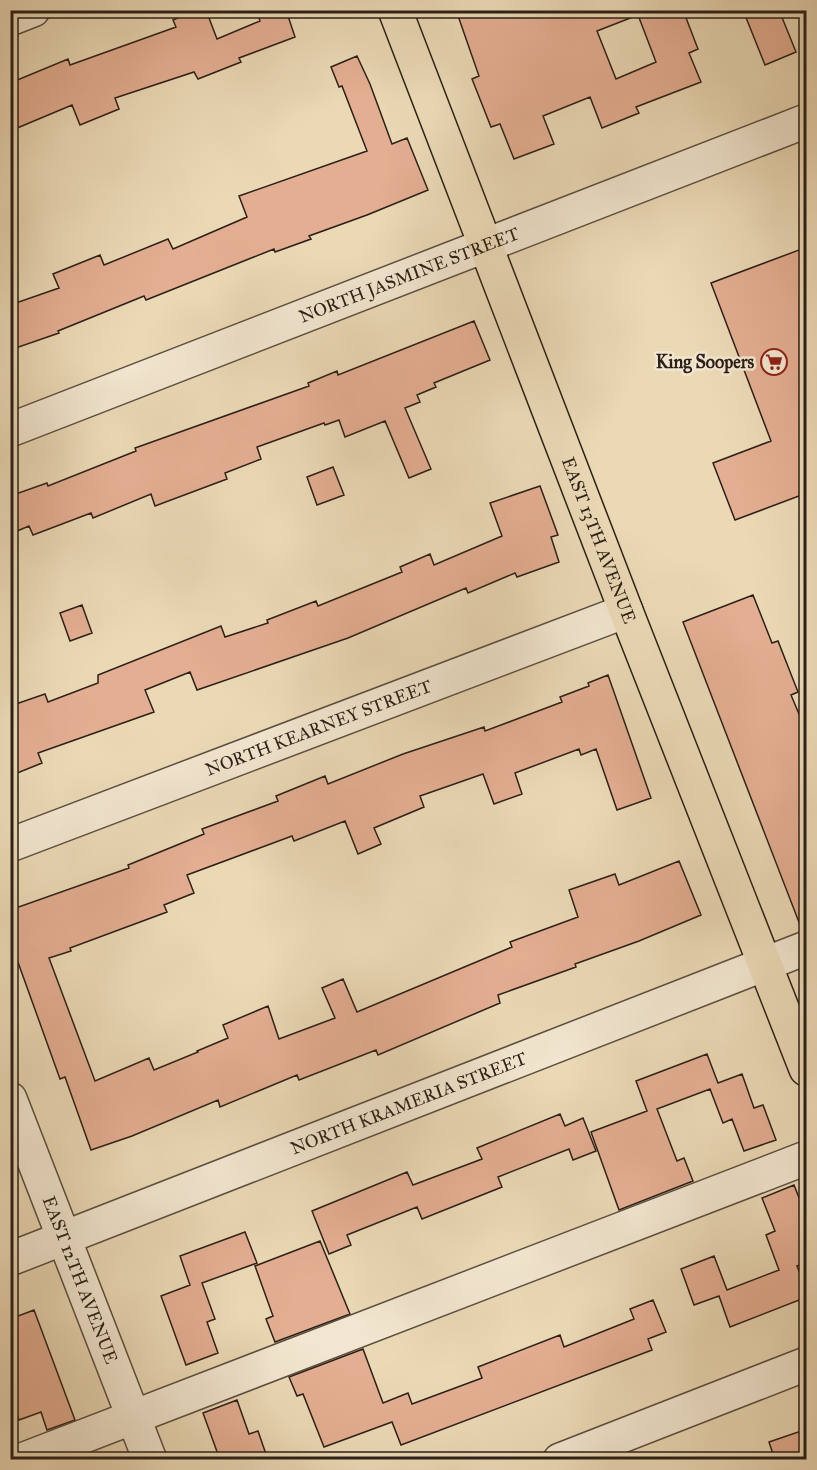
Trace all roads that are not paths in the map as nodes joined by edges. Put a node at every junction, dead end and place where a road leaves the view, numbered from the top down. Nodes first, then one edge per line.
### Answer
1 (33, 10) edge
2 (395, 10) edge
3 (10, 19) edge
4 (807, 121) edge
5 (486, 246) junction
6 (10, 430) edge
7 (626, 611) junction
8 (10, 845) edge
9 (807, 948) edge
10 (765, 964) junction
11 (807, 1069) edge
12 (10, 1099) edge
13 (807, 1158) edge
14 (64, 1238) junction
15 (10, 1259) edge
16 (807, 1364) edge
17 (133, 1417) junction
18 (22, 1460) edge
19 (150, 1460) edge
20 (560, 1460) edge

1 - 3 street
2 - 5 main road, EAST 13TH AVENUE
4 - 5 street, NORTH JASMINE STREET
5 - 6 street, NORTH JASMINE STREET
5 - 7 main road, EAST 13TH AVENUE
7 - 8 street, NORTH KEARNEY STREET
7 - 10 main road, EAST 13TH AVENUE
9 - 10 street, NORTH KRAMERIA STREET
10 - 11 main road, EAST 13TH AVENUE
10 - 14 street, NORTH KRAMERIA STREET
12 - 14 street, EAST 12TH AVENUE
13 - 17 street
14 - 15 street, NORTH KRAMERIA STREET
14 - 17 street, EAST 12TH AVENUE
16 - 20 street
17 - 18 street
17 - 19 street, EAST 12TH AVENUE

